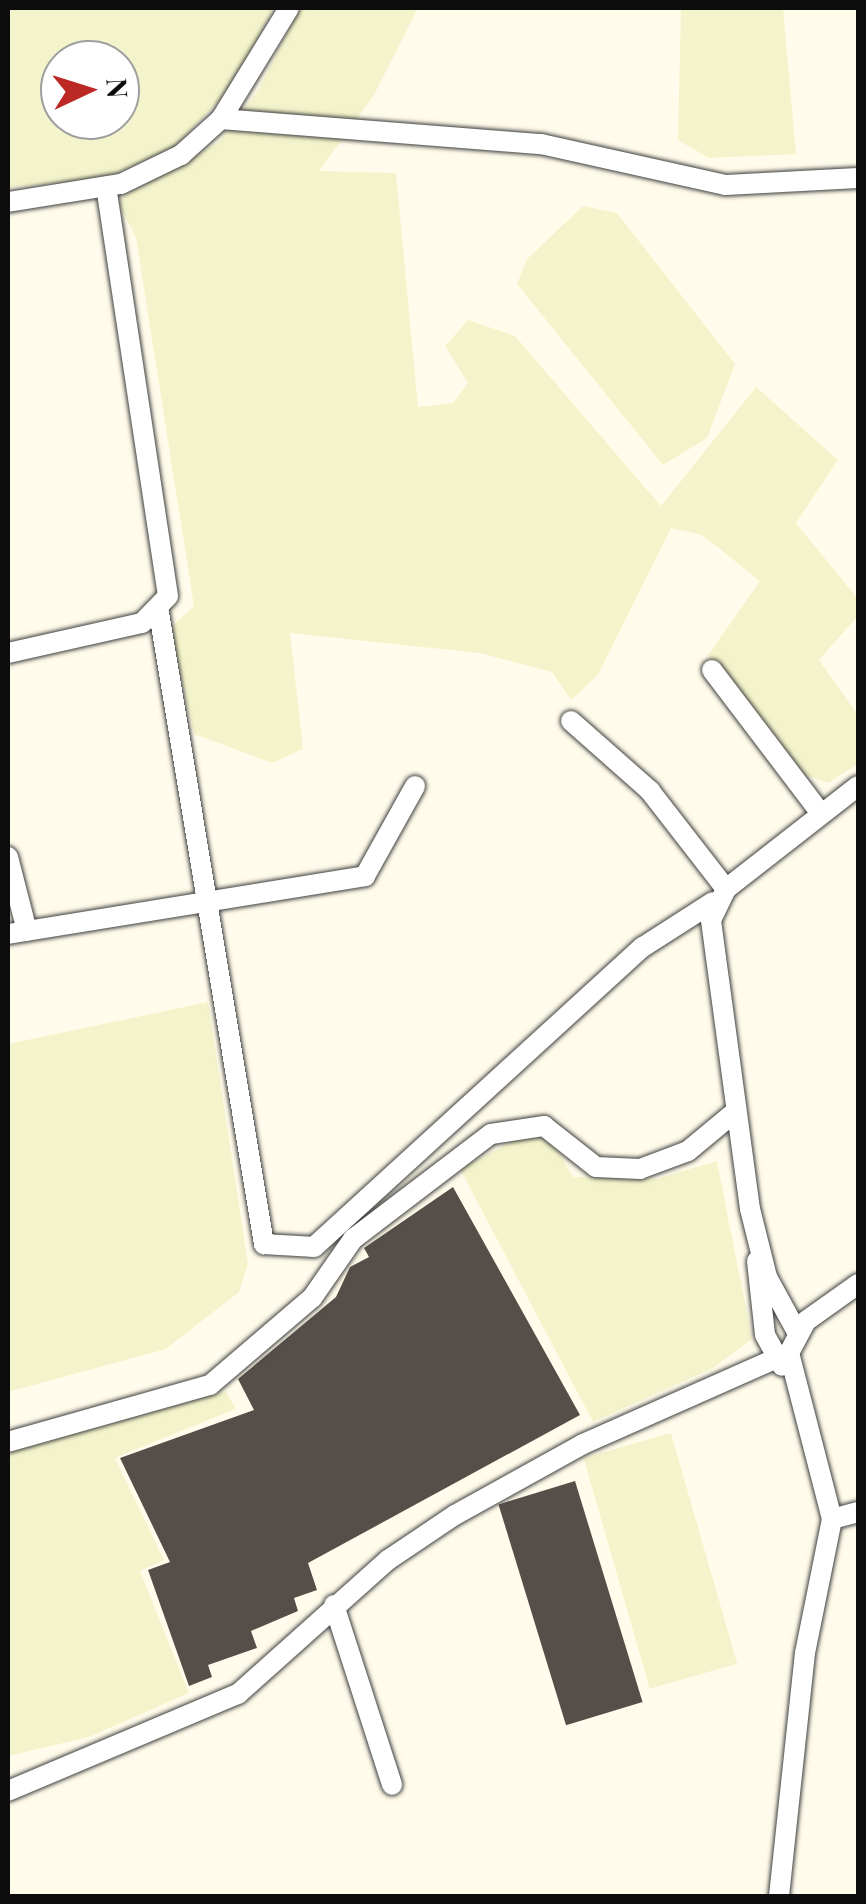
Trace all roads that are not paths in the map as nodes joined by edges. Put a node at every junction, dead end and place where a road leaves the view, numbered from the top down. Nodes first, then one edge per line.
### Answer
1 (289, 8) edge
2 (221, 120) junction
3 (858, 178) edge
4 (106, 187) junction
5 (8, 202) edge
6 (159, 613) junction
7 (8, 652) edge
8 (712, 670) dead end
9 (572, 721) dead end
10 (415, 786) dead end
11 (858, 786) edge
12 (819, 812) junction
13 (8, 857) edge
14 (720, 896) junction
15 (211, 900) junction
16 (17, 932) edge
17 (735, 1112) junction
18 (758, 1244) junction
19 (858, 1284) edge
20 (797, 1332) junction
21 (775, 1359) junction
22 (792, 1378) junction
23 (8, 1442) edge
24 (858, 1512) edge
25 (832, 1519) junction
26 (334, 1605) junction
27 (392, 1786) dead end
28 (8, 1791) edge
29 (779, 1896) edge

1 - 2 street
2 - 3 street
2 - 4 street
4 - 5 street
4 - 6 street
6 - 7 street
6 - 15 street
8 - 12 street
9 - 14 street
10 - 15 street
11 - 12 street
12 - 14 street
13 - 16 street
14 - 15 street
14 - 17 street
15 - 16 street
17 - 18 street
17 - 23 street
18 - 20 street
18 - 21 street
19 - 20 street
20 - 22 street
21 - 22 street
21 - 26 street
22 - 25 street
24 - 25 street
25 - 29 street
26 - 27 street
26 - 28 street

